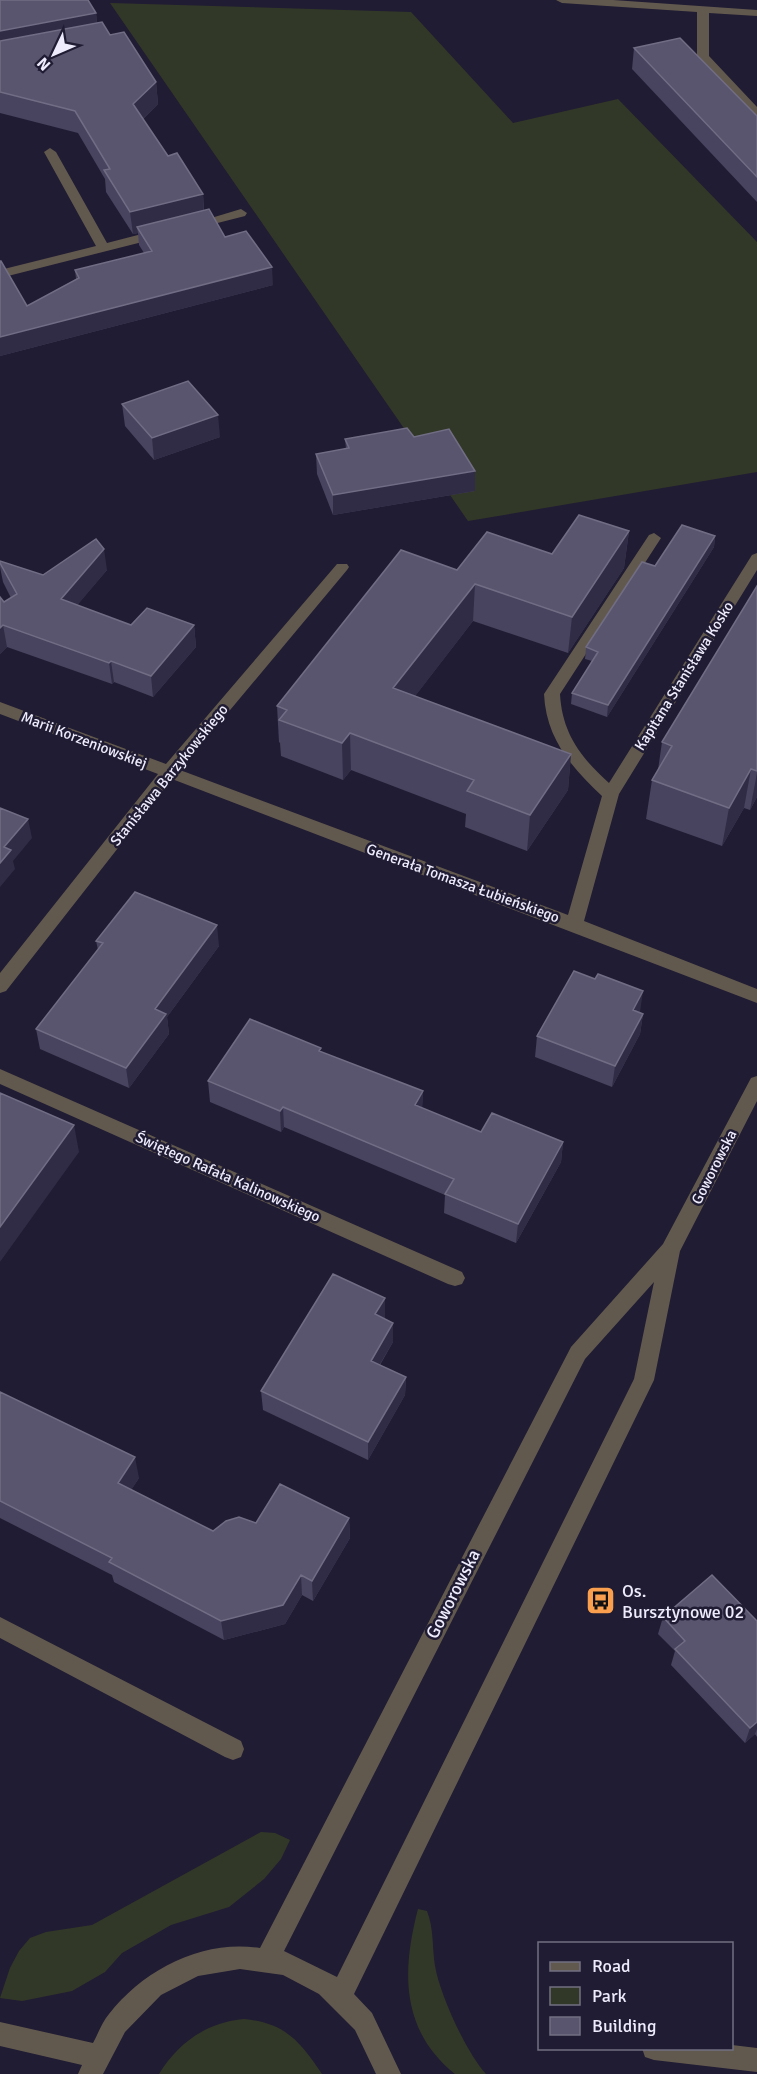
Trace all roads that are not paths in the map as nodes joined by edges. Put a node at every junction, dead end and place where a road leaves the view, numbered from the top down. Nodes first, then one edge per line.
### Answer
1 (562, 0) edge
2 (709, 7) edge
3 (757, 13) edge
4 (757, 114) edge
5 (50, 152) dead end
6 (241, 213) dead end
7 (104, 248) junction
8 (0, 274) edge
9 (654, 538) dead end
10 (757, 558) edge
11 (342, 567) dead end
12 (0, 708) edge
13 (168, 773) junction
14 (611, 794) junction
15 (574, 924) junction
16 (0, 986) edge
17 (757, 996) edge
18 (0, 1076) edge
19 (757, 1083) edge
20 (670, 1250) junction
21 (455, 1278) dead end
22 (0, 1627) edge
23 (233, 1749) dead end
24 (268, 1958) junction
25 (341, 1994) junction
26 (0, 2034) edge
27 (663, 2050) edge
28 (757, 2060) edge
29 (94, 2065) edge
30 (389, 2074) edge

1 - 2 street
2 - 3 street
2 - 4 street
5 - 7 street
6 - 7 street
7 - 8 street
9 - 14 street
10 - 14 street, Kapitana Stanisława Kosko
11 - 13 street, Stanisława Barzykowskiego
12 - 13 street, Marii Korzeniowskiej
13 - 15 street, Generała Tomasza Łubieńskiego
13 - 16 street, Stanisława Barzykowskiego
14 - 15 street, Kapitana Stanisława Kosko
15 - 17 street, Generała Tomasza Łubieńskiego
18 - 21 street, Świętego Rafała Kalinowskiego
19 - 20 street, Goworowska
20 - 24 street, Goworowska
20 - 25 street, Goworowska
22 - 23 street
24 - 25 street
24 - 29 street
25 - 30 street
26 - 29 street
27 - 28 street

